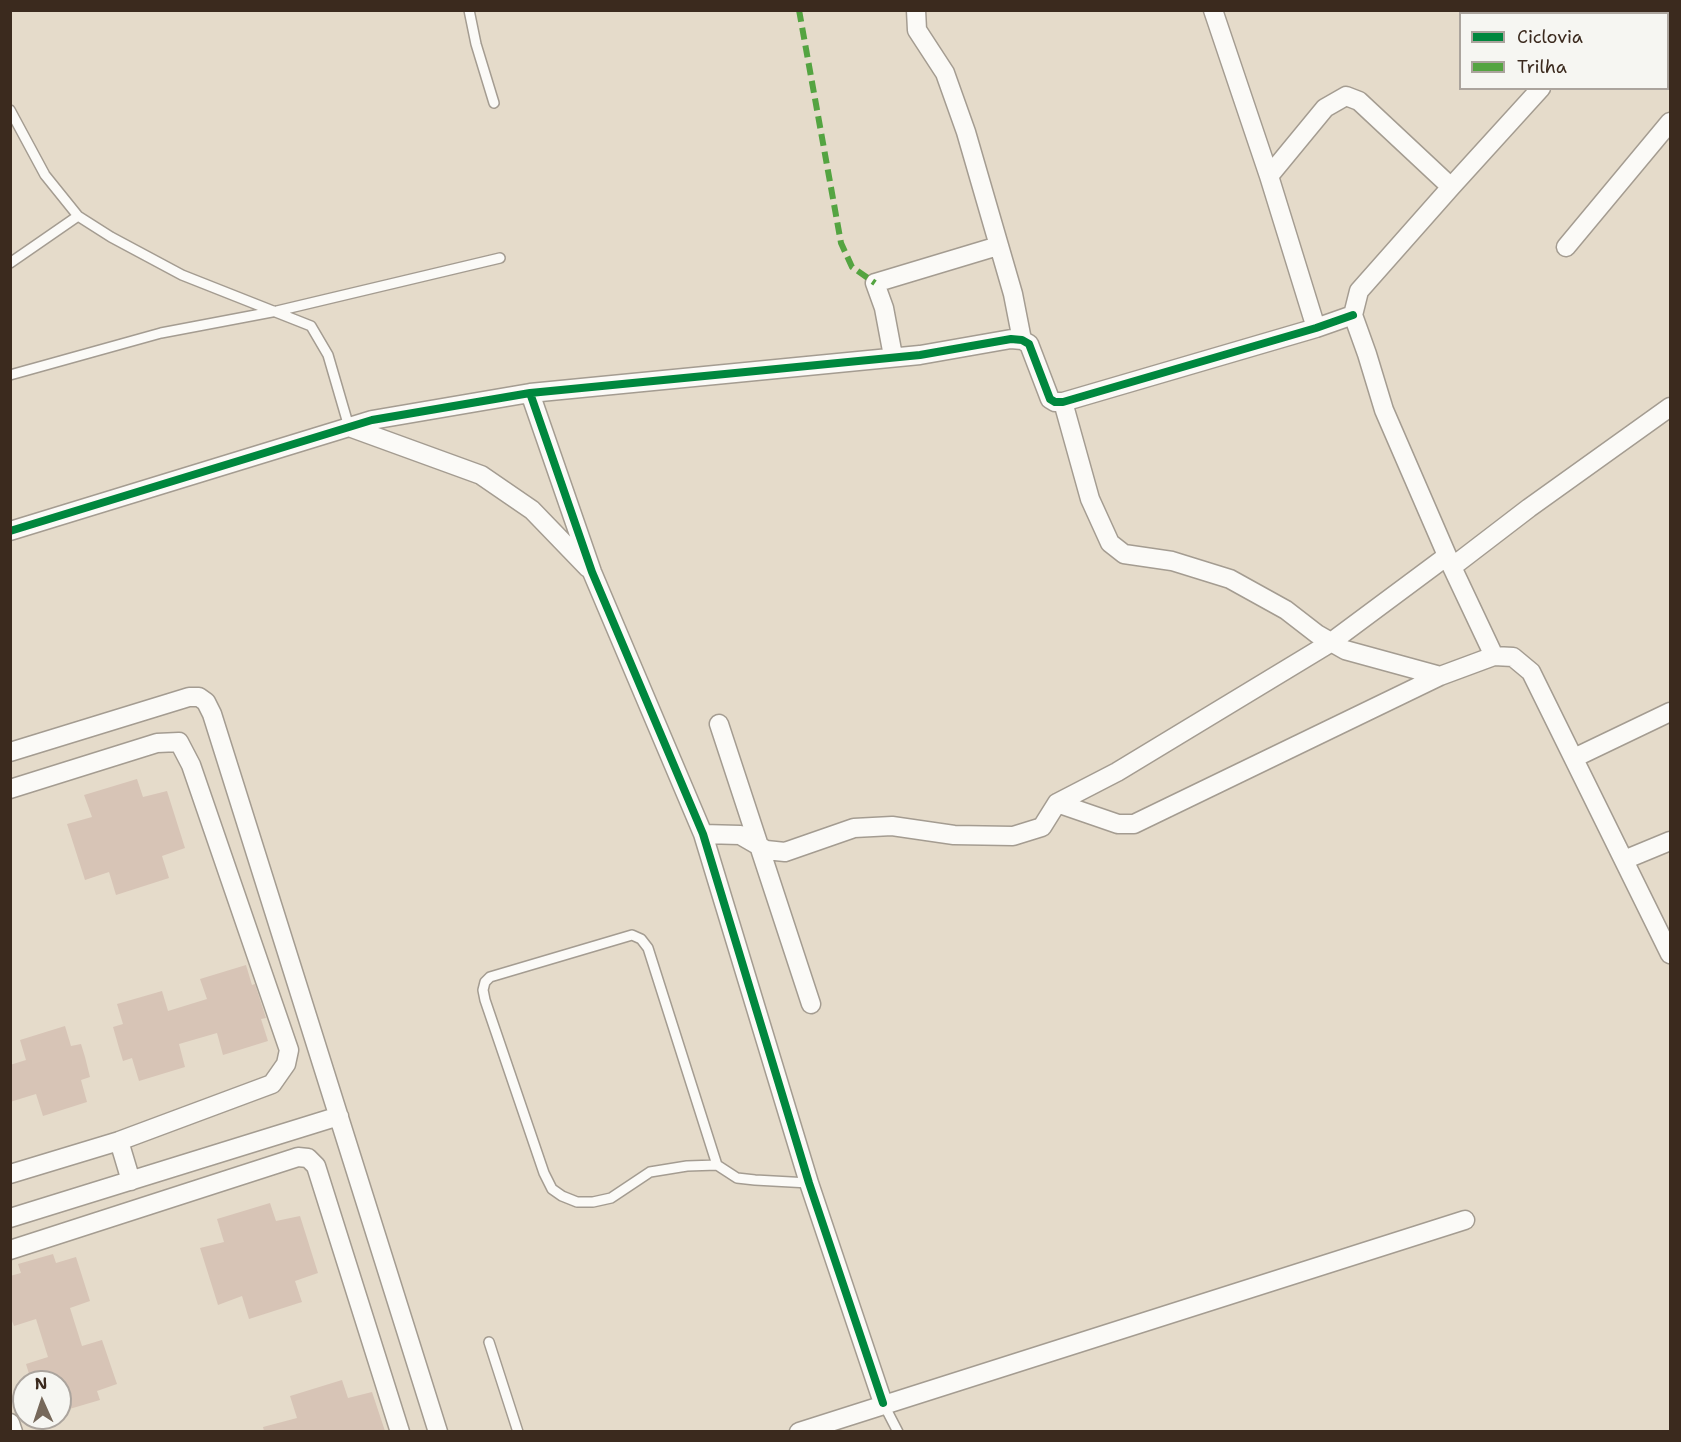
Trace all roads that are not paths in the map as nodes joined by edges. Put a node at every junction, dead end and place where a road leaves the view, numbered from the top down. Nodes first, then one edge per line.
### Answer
1 (469, 10) edge
2 (916, 10) edge
3 (1213, 10) edge
4 (1538, 90) edge
5 (494, 103) dead end
6 (10, 110) edge
7 (1671, 122) edge
8 (1269, 176) junction
9 (1451, 187) junction
10 (78, 216) junction
11 (998, 246) junction
12 (1566, 247) dead end
13 (500, 258) dead end
14 (10, 262) edge
15 (277, 311) junction
16 (1353, 315) junction
17 (1316, 328) junction
18 (1022, 340) junction
19 (893, 356) junction
20 (10, 375) edge
21 (530, 393) junction
22 (1063, 402) junction
23 (1671, 407) edge
24 (349, 427) junction
25 (10, 531) edge
26 (1449, 562) junction
27 (592, 572) junction
28 (1330, 643) junction
29 (1494, 656) junction
30 (1440, 676) junction
31 (1671, 712) edge
32 (719, 724) dead end
33 (10, 752) edge
34 (1574, 758) junction
35 (10, 789) edge
36 (1057, 802) junction
37 (704, 834) junction
38 (1671, 841) edge
39 (759, 845) junction
40 (1624, 860) junction
41 (1671, 954) edge
42 (811, 1004) dead end
43 (339, 1116) junction
44 (118, 1141) junction
45 (717, 1166) junction
46 (10, 1174) edge
47 (131, 1181) junction
48 (809, 1182) junction
49 (10, 1218) edge
50 (1465, 1220) dead end
51 (10, 1250) edge
52 (489, 1341) dead end
53 (883, 1403) junction
54 (10, 1423) edge
55 (13, 1431) edge
56 (400, 1431) edge
57 (438, 1431) edge
58 (518, 1431) edge
59 (799, 1431) edge
60 (898, 1431) edge

1 - 5 lane
2 - 11 street
3 - 8 street
4 - 9 street
6 - 10 lane
7 - 12 street
8 - 9 street
8 - 17 street
9 - 16 street
10 - 14 lane
10 - 15 lane
11 - 18 street
11 - 19 street
13 - 15 lane
15 - 20 lane
15 - 24 lane
16 - 17 street
16 - 26 street
17 - 22 street
18 - 19 street
18 - 22 street
19 - 21 street
21 - 24 street
21 - 27 street
22 - 28 street
23 - 26 street
24 - 25 street
24 - 27 street
26 - 28 street
26 - 29 street
27 - 37 street
28 - 30 street
28 - 36 street
29 - 30 street
29 - 34 street
30 - 36 street
31 - 34 street
32 - 39 street
33 - 43 street
34 - 40 street
35 - 44 street
36 - 39 street
37 - 39 street
37 - 48 street
38 - 40 street
39 - 42 street
40 - 41 street
43 - 47 street
43 - 57 street
44 - 46 street
44 - 47 street
45 - 45 lane
45 - 48 lane
47 - 49 street
48 - 53 street
50 - 53 street
51 - 56 street
52 - 58 lane
53 - 59 street
53 - 60 lane
54 - 55 street

